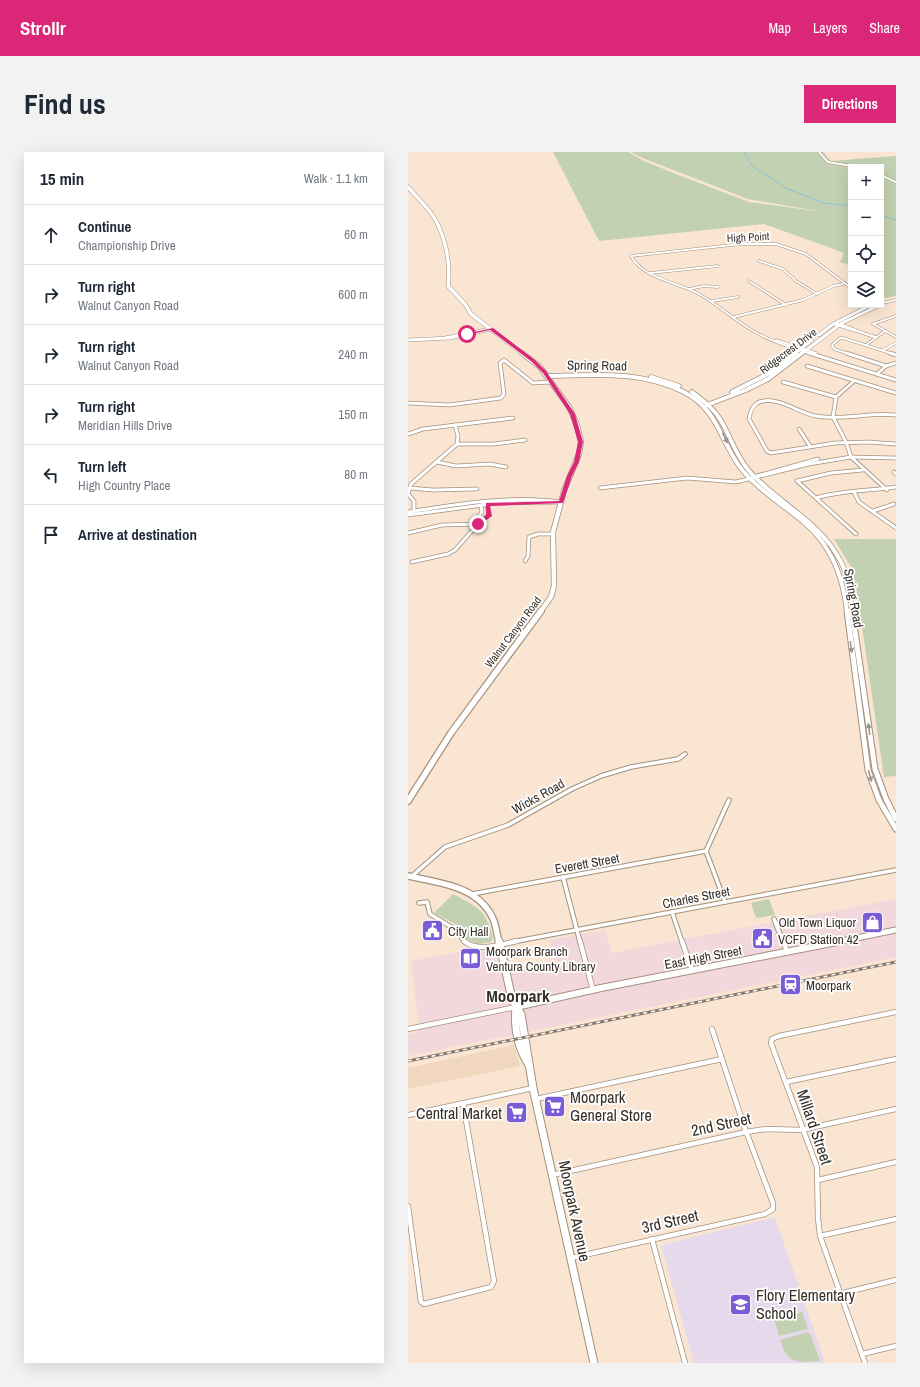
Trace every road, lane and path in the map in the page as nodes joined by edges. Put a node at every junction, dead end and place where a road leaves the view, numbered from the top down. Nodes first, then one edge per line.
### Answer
1 (819, 152) edge
2 (848, 165) edge
3 (884, 176) edge
4 (896, 182) edge
5 (408, 188) edge
6 (759, 261) dead end
7 (718, 266) dead end
8 (650, 273) junction
9 (749, 281) dead end
10 (843, 284) junction
11 (848, 286) edge
12 (718, 287) dead end
13 (689, 289) junction
14 (817, 294) junction
15 (738, 297) dead end
16 (896, 300) edge
17 (712, 301) junction
18 (884, 302) edge
19 (786, 305) junction
20 (866, 308) edge
21 (871, 308) edge
22 (896, 316) edge
23 (734, 317) junction
24 (834, 324) junction
25 (839, 325) junction
26 (491, 329) junction
27 (885, 332) junction
28 (875, 337) junction
29 (896, 338) edge
30 (408, 340) edge
31 (896, 343) edge
32 (866, 345) junction
33 (803, 350) junction
34 (883, 350) junction
35 (896, 355) edge
36 (896, 363) edge
37 (807, 366) dead end
38 (886, 366) junction
39 (878, 374) junction
40 (547, 376) junction
41 (896, 380) edge
42 (551, 382) junction
43 (783, 382) dead end
44 (853, 382) junction
45 (896, 393) edge
46 (836, 398) junction
47 (408, 403) edge
48 (705, 404) junction
49 (896, 416) edge
50 (833, 417) junction
51 (513, 418) dead end
52 (455, 425) junction
53 (799, 429) dead end
54 (408, 434) edge
55 (525, 440) dead end
56 (846, 442) junction
57 (457, 444) junction
58 (896, 444) edge
59 (810, 446) junction
60 (851, 457) junction
61 (896, 458) edge
62 (438, 462) junction
63 (506, 467) dead end
64 (864, 470) junction
65 (753, 477) junction
66 (896, 487) edge
67 (409, 488) junction
68 (477, 488) dead end
69 (600, 488) dead end
70 (887, 490) junction
71 (854, 492) junction
72 (408, 494) edge
73 (816, 498) junction
74 (408, 500) edge
75 (413, 500) junction
76 (562, 502) junction
77 (486, 503) junction
78 (894, 504) dead end
79 (481, 506) junction
80 (409, 508) dead end
81 (415, 511) junction
82 (873, 511) junction
83 (411, 513) edge
84 (408, 515) edge
85 (479, 516) junction
86 (488, 517) junction
87 (478, 524) junction
88 (896, 528) edge
89 (408, 533) edge
90 (553, 534) junction
91 (856, 534) dead end
92 (525, 561) dead end
93 (412, 562) dead end
94 (685, 754) dead end
95 (729, 800) dead end
96 (408, 801) edge
97 (896, 819) edge
98 (896, 829) edge
99 (706, 851) junction
100 (896, 870) edge
101 (410, 876) edge
102 (563, 877) junction
103 (472, 894) junction
104 (725, 902) junction
105 (419, 903) dead end
106 (672, 912) junction
107 (774, 919) dead end
108 (576, 930) junction
109 (896, 930) edge
110 (500, 944) junction
111 (787, 952) junction
112 (692, 970) junction
113 (593, 990) junction
114 (516, 1007) junction
115 (896, 1012) edge
116 (408, 1029) edge
117 (712, 1029) dead end
118 (722, 1059) junction
119 (896, 1059) edge
120 (786, 1082) junction
121 (533, 1088) junction
122 (536, 1099) junction
123 (463, 1103) junction
124 (896, 1109) edge
125 (408, 1115) edge
126 (804, 1129) junction
127 (746, 1132) junction
128 (896, 1162) edge
129 (552, 1175) junction
130 (818, 1180) junction
131 (408, 1206) edge
132 (896, 1219) edge
133 (820, 1236) junction
134 (652, 1239) junction
135 (571, 1258) junction
136 (896, 1280) edge
137 (839, 1294) junction
138 (896, 1346) edge
139 (862, 1354) junction
140 (594, 1363) edge
141 (685, 1363) edge
142 (865, 1363) edge

1 - 2 street
3 - 4 street
5 - 26 main road, Walnut Canyon Road
6 - 14 street
7 - 8 street
8 - 10 street, High Point
8 - 13 street
9 - 19 street
10 - 11 street, High Point
10 - 14 street
12 - 13 street
13 - 17 street
14 - 19 street
15 - 17 street
16 - 18 street, Ridgecrest Drive
17 - 23 street
19 - 23 street
20 - 24 main road, Ridgecrest Drive
21 - 25 main road, Ridgecrest Drive
22 - 27 street
23 - 33 street
24 - 25 street
24 - 33 main road, Ridgecrest Drive
25 - 28 street
25 - 33 main road, Ridgecrest Drive
26 - 30 main road
26 - 40 main road, Walnut Canyon Road
27 - 28 street
27 - 29 street
28 - 32 street
31 - 34 street
32 - 34 street
32 - 38 street
33 - 39 street
33 - 41 street
33 - 48 main road, Ridgecrest Drive
34 - 35 street
36 - 38 street
37 - 44 street
38 - 39 street
39 - 41 street
40 - 42 main road, Walnut Canyon Road
40 - 48 main road, Spring Road
42 - 47 street
42 - 76 main road, Walnut Canyon Road
43 - 46 street
44 - 45 street
44 - 46 street
46 - 50 street
48 - 65 main road, Spring Road
49 - 50 street
50 - 56 street
50 - 59 street
51 - 52 street
52 - 54 street
52 - 57 street
53 - 59 street
55 - 57 street
56 - 58 street
56 - 59 street
56 - 60 street
57 - 62 street
60 - 61 street
60 - 64 street
60 - 65 street
62 - 63 street
62 - 67 street
64 - 70 street
64 - 73 street
65 - 69 street
97 -> 65 main road, Spring Road
65 -> 98 main road, Spring Road
66 - 70 street
67 - 68 street
67 - 72 street
70 - 71 street
71 - 73 street
71 - 82 street
72 - 75 street
73 - 91 street
74 - 75 street
75 - 81 street
76 - 77 street
76 - 90 main road, Walnut Canyon Road
77 - 79 street
77 - 81 street
77 - 86 street
78 - 82 street
79 - 83 street
79 - 85 street
80 - 83 street
81 - 83 street
82 - 88 street
83 - 84 street
85 - 86 street
85 - 87 street
86 - 87 street
87 - 89 street
87 - 93 street
90 - 92 street
90 - 96 main road, Walnut Canyon Road
94 - 101 street, Wicks Road
95 - 99 street
99 - 102 street, Everett Street
99 - 104 street
100 - 104 street, Charles Street
101 - 103 main road, Moorpark Avenue
102 - 103 street, Everett Street
102 - 108 street
103 - 110 main road, Moorpark Avenue
104 - 106 street, Charles Street
105 - 110 street, Charles Street
106 - 108 street, Charles Street
106 - 112 street
107 - 111 street
108 - 110 street, Charles Street
108 - 113 street
109 - 111 main road, East High Street
110 - 114 main road, Moorpark Avenue
111 - 112 main road, East High Street
112 - 113 main road, East High Street
113 - 114 main road, East High Street
114 - 116 street
114 - 121 main road, Moorpark Avenue
115 - 120 street, Millard Street
117 - 118 street
118 - 122 street
118 - 127 street
119 - 120 street
120 - 126 street, Millard Street
121 - 122 main road, Moorpark Avenue
121 - 123 street
122 - 129 main road, Moorpark Avenue
123 - 125 street
123 - 131 street
124 - 126 street, 2nd Street
126 - 127 street, 2nd Street
126 - 130 street, Millard Street
127 - 129 street, 2nd Street
127 - 134 street, 3rd Street
128 - 130 street
129 - 135 main road, Moorpark Avenue
130 - 133 street, Millard Street
132 - 133 street
133 - 137 street, Millard Street
134 - 135 street, 3rd Street
134 - 141 street
135 - 140 main road, Moorpark Avenue
136 - 137 street
137 - 139 street, Millard Street
138 - 139 street
139 - 142 street, Millard Street

